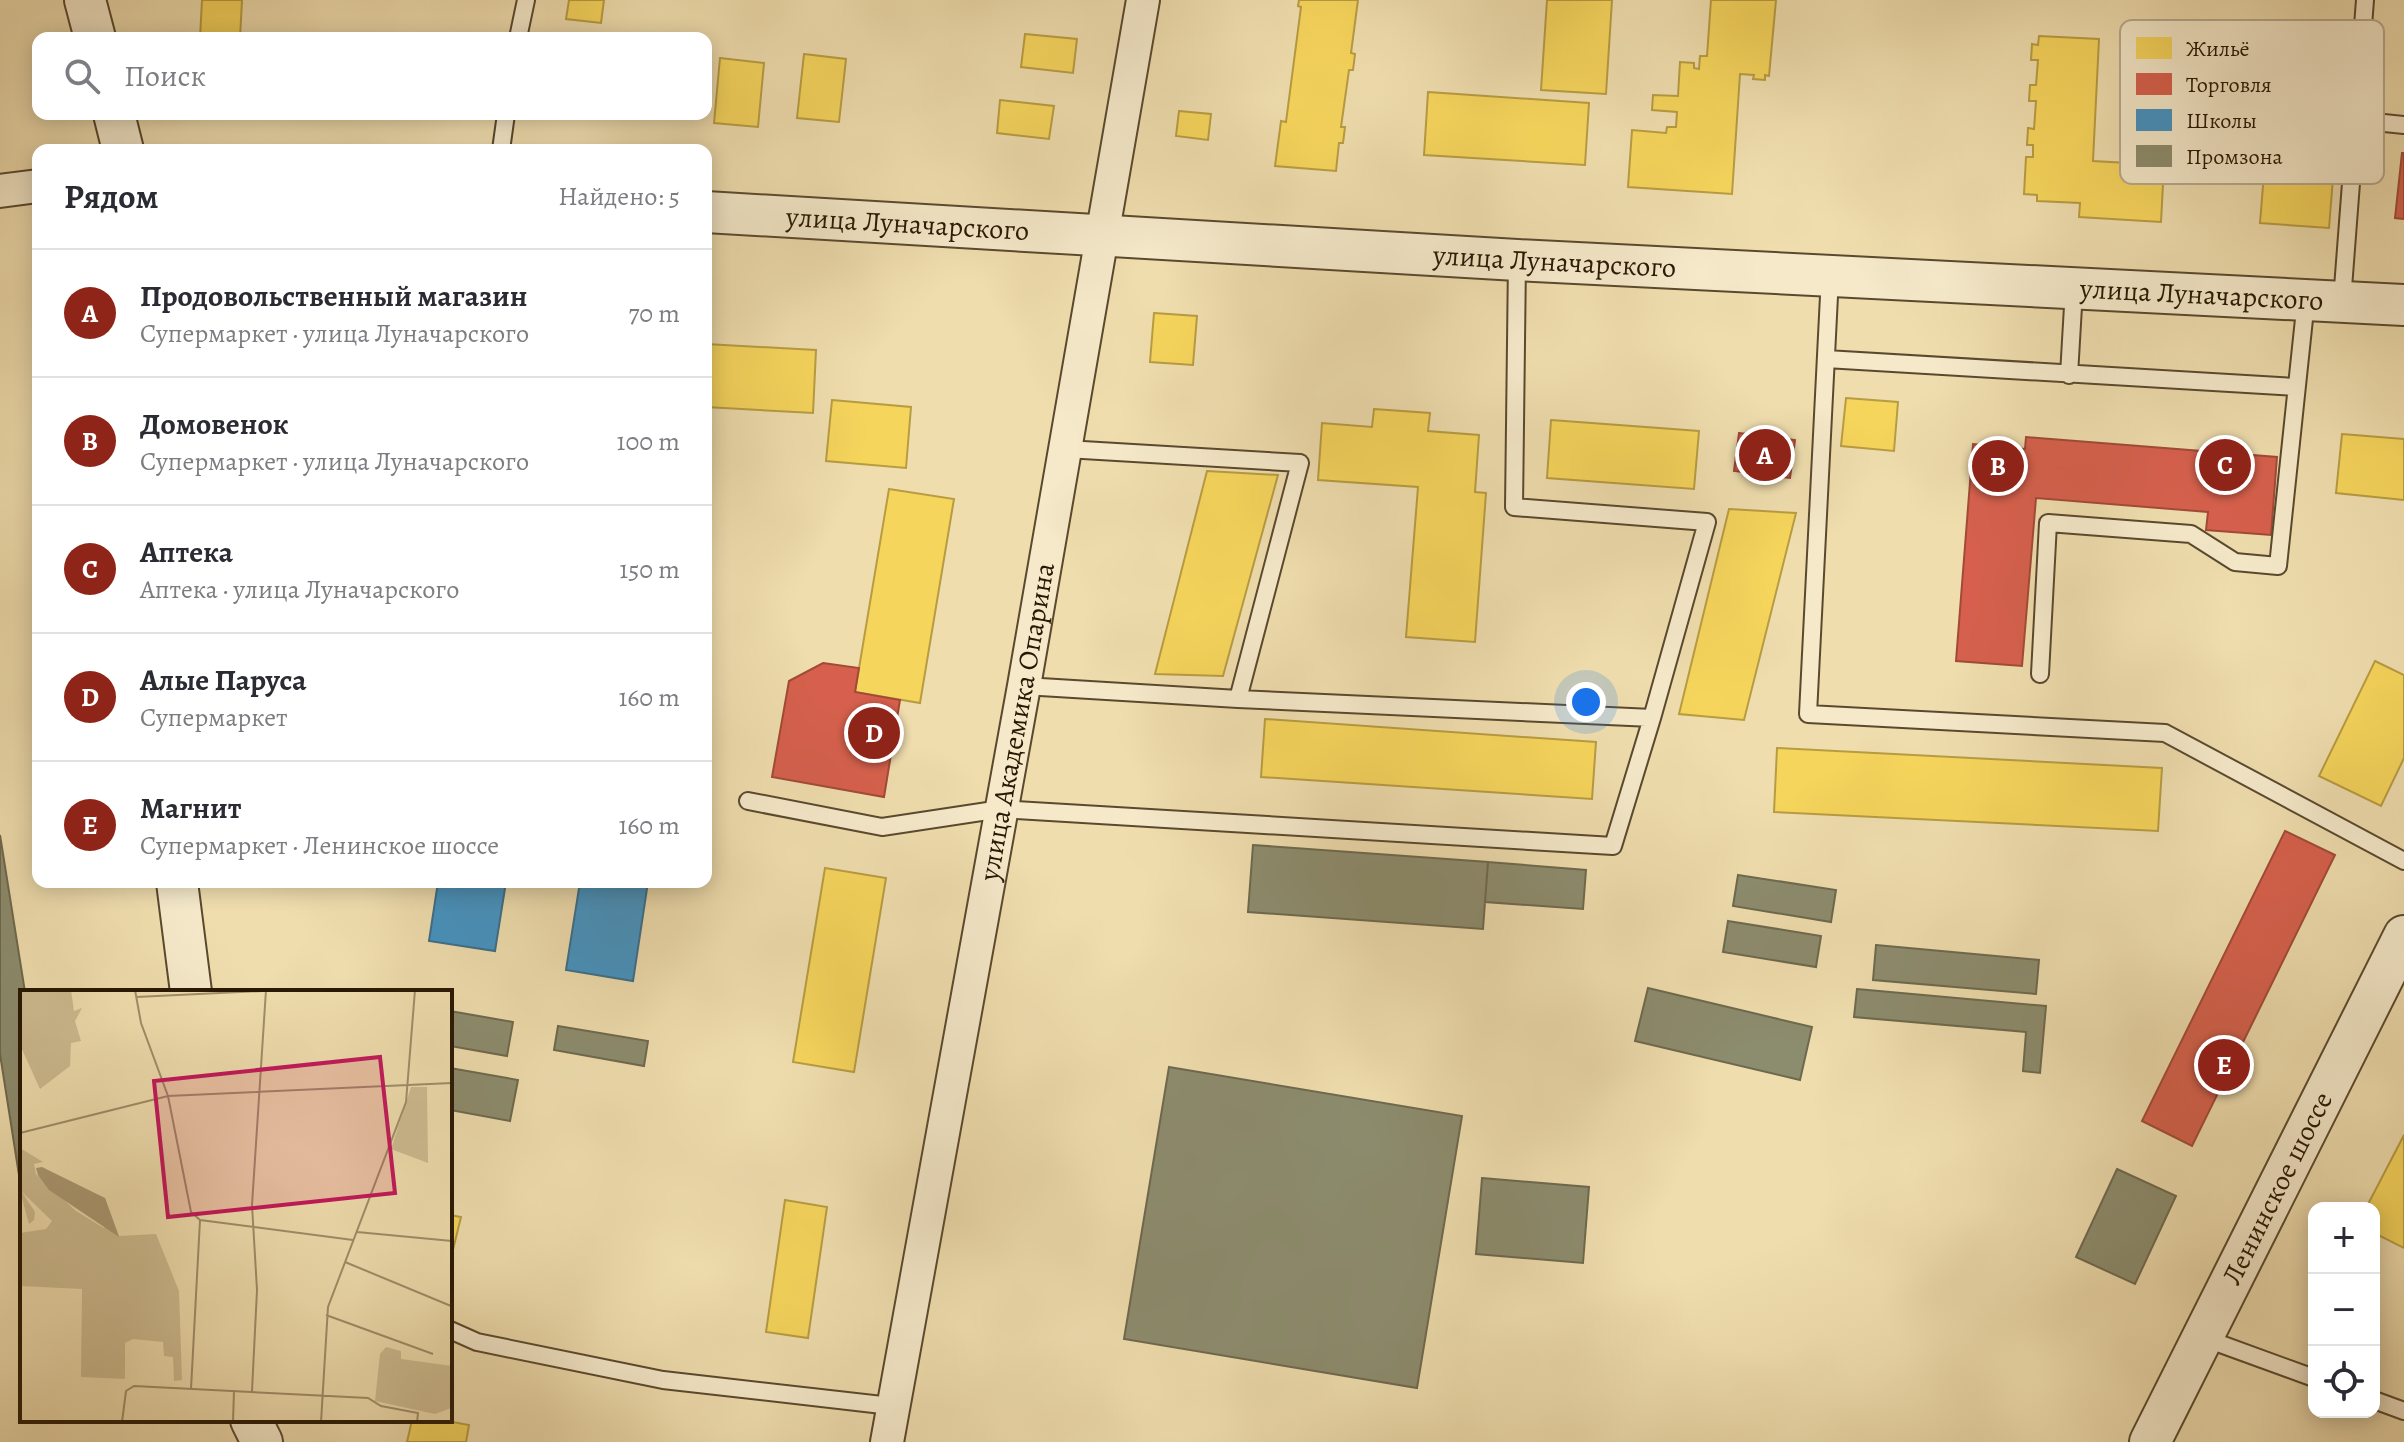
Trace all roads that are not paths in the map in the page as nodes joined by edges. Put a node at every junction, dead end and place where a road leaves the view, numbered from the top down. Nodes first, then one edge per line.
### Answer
1 (85, 0) edge
2 (526, 0) edge
3 (1143, 0) edge
4 (2365, 0) edge
5 (2363, 20) edge
6 (93, 32) edge
7 (519, 32) edge
8 (116, 120) edge
9 (505, 120) edge
10 (2384, 123) edge
11 (2404, 125) edge
12 (122, 144) edge
13 (502, 144) edge
14 (2344, 184) edge
15 (32, 187) edge
16 (0, 191) edge
17 (712, 212) edge
18 (1104, 236) junction
19 (1517, 260) junction
20 (1830, 275) junction
21 (2074, 286) junction
22 (2324, 300) junction
23 (2404, 305) edge
24 (1826, 359) junction
25 (2069, 375) junction
26 (2296, 387) junction
27 (1066, 449) junction
28 (2040, 674) dead end
29 (1024, 686) junction
30 (1238, 699) junction
31 (1652, 718) junction
32 (748, 801) dead end
33 (1001, 809) junction
34 (2404, 861) edge
35 (178, 888) edge
36 (2404, 936) edge
37 (191, 990) edge
38 (452, 1331) edge
39 (2204, 1338) junction
40 (2308, 1376) edge
41 (2380, 1402) edge
42 (891, 1406) junction
43 (2404, 1411) edge
44 (252, 1422) edge
45 (262, 1442) edge
46 (887, 1442) edge
47 (2150, 1442) edge

1 - 6 street
2 - 7 lane
3 - 18 street, улица Академика Опарина
4 - 5 lane
8 - 12 street
9 - 13 lane
10 - 11 lane
14 - 22 lane
15 - 16 street
17 - 18 street, улица Луначарского
18 - 19 street, улица Луначарского
18 - 27 street, улица Академика Опарина
19 - 20 street, улица Луначарского
19 - 31 lane
20 - 21 street, улица Луначарского
20 - 24 lane
21 - 22 street, улица Луначарского
21 - 25 lane
22 - 23 street, улица Луначарского
22 - 26 lane
24 - 25 lane
24 - 34 lane
25 - 26 lane
26 - 28 lane
27 - 29 street, улица Академика Опарина
27 - 30 lane
29 - 30 lane
29 - 33 street, улица Академика Опарина
30 - 31 lane
31 - 33 lane
32 - 33 lane
33 - 42 street, улица Академика Опарина
35 - 37 street
36 - 39 street, Ленинское шоссе
38 - 42 lane
39 - 40 lane
39 - 47 street, Ленинское шоссе
41 - 43 lane
42 - 46 street, улица Академика Опарина
44 - 45 street

